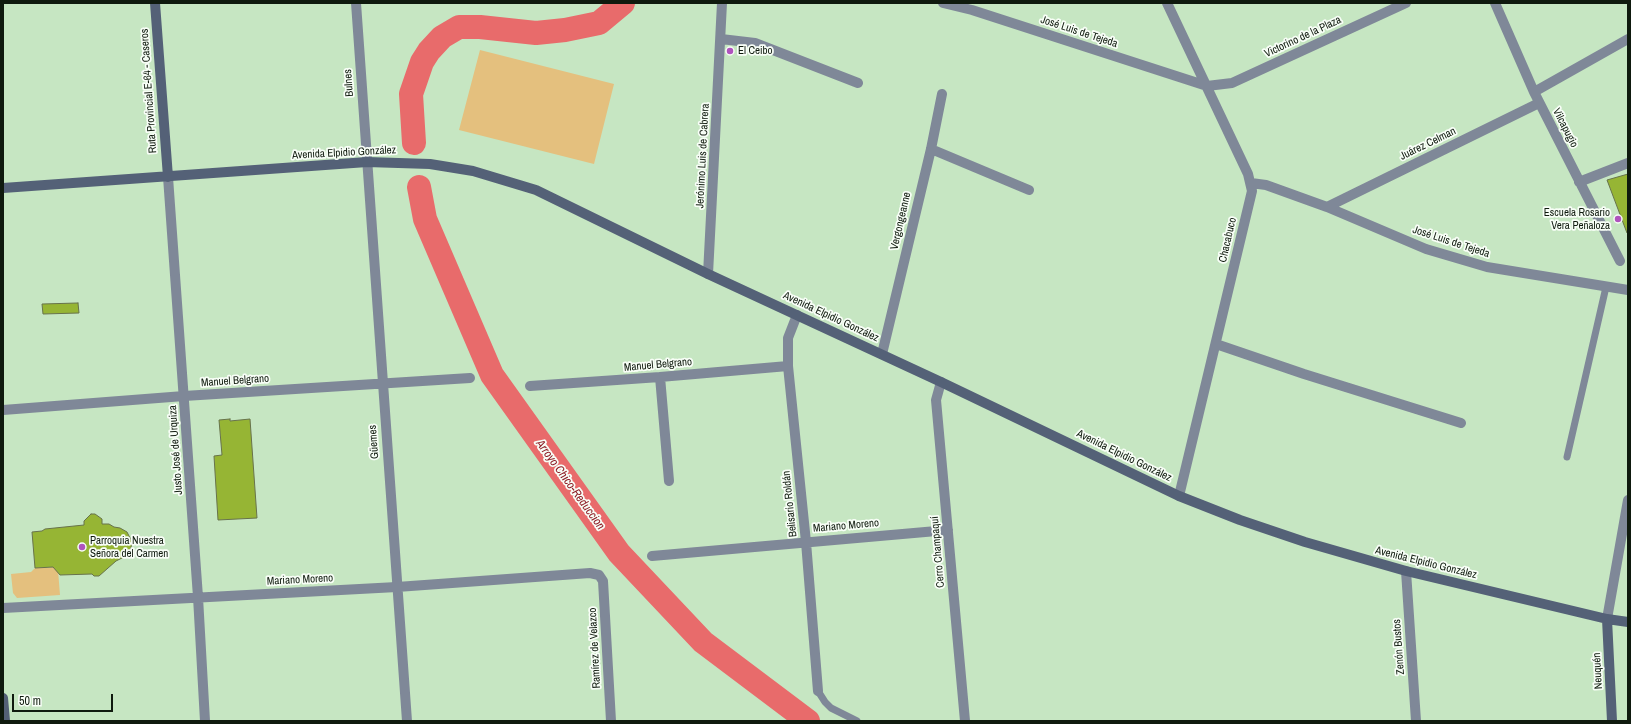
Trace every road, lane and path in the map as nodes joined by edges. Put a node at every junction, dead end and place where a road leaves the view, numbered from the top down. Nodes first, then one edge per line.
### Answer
1 (154, 3) edge
2 (356, 3) edge
3 (722, 3) edge
4 (943, 3) edge
5 (1167, 3) edge
6 (1406, 3) edge
7 (1495, 3) edge
8 (973, 7) edge
9 (721, 39) junction
10 (1628, 39) edge
11 (858, 83) dead end
12 (1207, 86) junction
13 (1534, 92) junction
14 (942, 94) dead end
15 (1540, 103) junction
16 (931, 149) junction
17 (367, 162) junction
18 (1628, 163) edge
19 (168, 176) junction
20 (1579, 182) junction
21 (1251, 183) junction
22 (3, 188) edge
23 (1029, 190) dead end
24 (1327, 206) junction
25 (1620, 261) dead end
26 (708, 274) junction
27 (1606, 287) junction
28 (1628, 290) edge
29 (797, 316) junction
30 (1216, 344) junction
31 (882, 354) junction
32 (788, 366) junction
33 (660, 377) junction
34 (470, 378) dead end
35 (941, 382) junction
36 (382, 383) junction
37 (530, 386) dead end
38 (184, 396) junction
39 (3, 410) edge
40 (1461, 423) dead end
41 (1567, 457) dead end
42 (668, 481) dead end
43 (1179, 496) junction
44 (1628, 500) edge
45 (948, 530) junction
46 (806, 542) junction
47 (652, 556) dead end
48 (1406, 571) junction
49 (599, 575) joint
50 (397, 587) junction
51 (198, 597) junction
52 (3, 608) edge
53 (1607, 619) junction
54 (1628, 622) edge
55 (818, 691) joint
56 (3, 698) edge
57 (5, 721) edge
58 (205, 721) edge
59 (407, 721) edge
60 (611, 721) edge
61 (857, 721) edge
62 (965, 721) edge
63 (1416, 721) edge
64 (1612, 721) edge

1 - 19 main road, Ruta Provincial E-64 - Caseros
2 - 17 street, Bulnes
3 - 9 street, Jerónimo Luis de Cabrera
4 - 8 street, José Luis de Tejeda
5 - 12 street, Chacabuco
6 - 12 street, Victorino de la Plaza
7 - 13 street, Vilcapugio
8 - 12 street, José Luis de Tejeda
9 - 11 street
9 - 26 street, Jerónimo Luis de Cabrera
10 - 13 street
12 - 21 street, Chacabuco
13 - 15 street, Vilcapugio
14 - 16 street, Vergongeanne
15 - 20 street, Vilcapugio
15 - 24 street, Juárez Celman
16 - 23 street
16 - 31 street, Vergongeanne
17 - 19 main road, Avenida Elpidio González
17 - 26 main road, Avenida Elpidio González
17 - 36 street, Güemes
18 - 20 street
19 - 22 main road, Avenida Elpidio González
19 - 38 street, Justo José de Urquiza
20 - 25 street, Vilcapugio
21 - 24 street, José Luis de Tejeda
21 - 30 street, Chacabuco
24 - 27 street, José Luis de Tejeda
26 - 29 main road, Avenida Elpidio González
27 - 28 street, José Luis de Tejeda
27 - 41 lane
29 - 31 main road, Avenida Elpidio González
29 - 32 street, Belisario Roldán
30 - 40 street
30 - 43 street, Chacabuco
31 - 35 main road, Avenida Elpidio González
32 - 33 street, Manuel Belgrano
32 - 46 street, Belisario Roldán
33 - 37 street, Manuel Belgrano
33 - 42 street
34 - 36 street, Manuel Belgrano
35 - 43 main road, Avenida Elpidio González
35 - 45 street, Cerro Champaquí
36 - 38 street, Manuel Belgrano
36 - 50 street, Güemes
38 - 39 street, Manuel Belgrano
38 - 51 street, Justo José de Urquiza
43 - 48 main road, Avenida Elpidio González
44 - 53 street
45 - 46 street, Mariano Moreno
45 - 62 street, Cerro Champaquí
46 - 47 street, Mariano Moreno
46 - 55 street, Belisario Roldán
48 - 53 main road, Avenida Elpidio González
48 - 63 street, Zenón Bustos
49 - 50 street, Mariano Moreno
49 - 60 street, Ramírez de Velazco
50 - 51 street, Mariano Moreno
50 - 59 street, Güemes
51 - 52 street, Mariano Moreno
51 - 58 street, Justo José de Urquiza
53 - 54 main road, Avenida Elpidio González
53 - 64 main road, Neuquén
55 - 61 lane
56 - 57 main road

